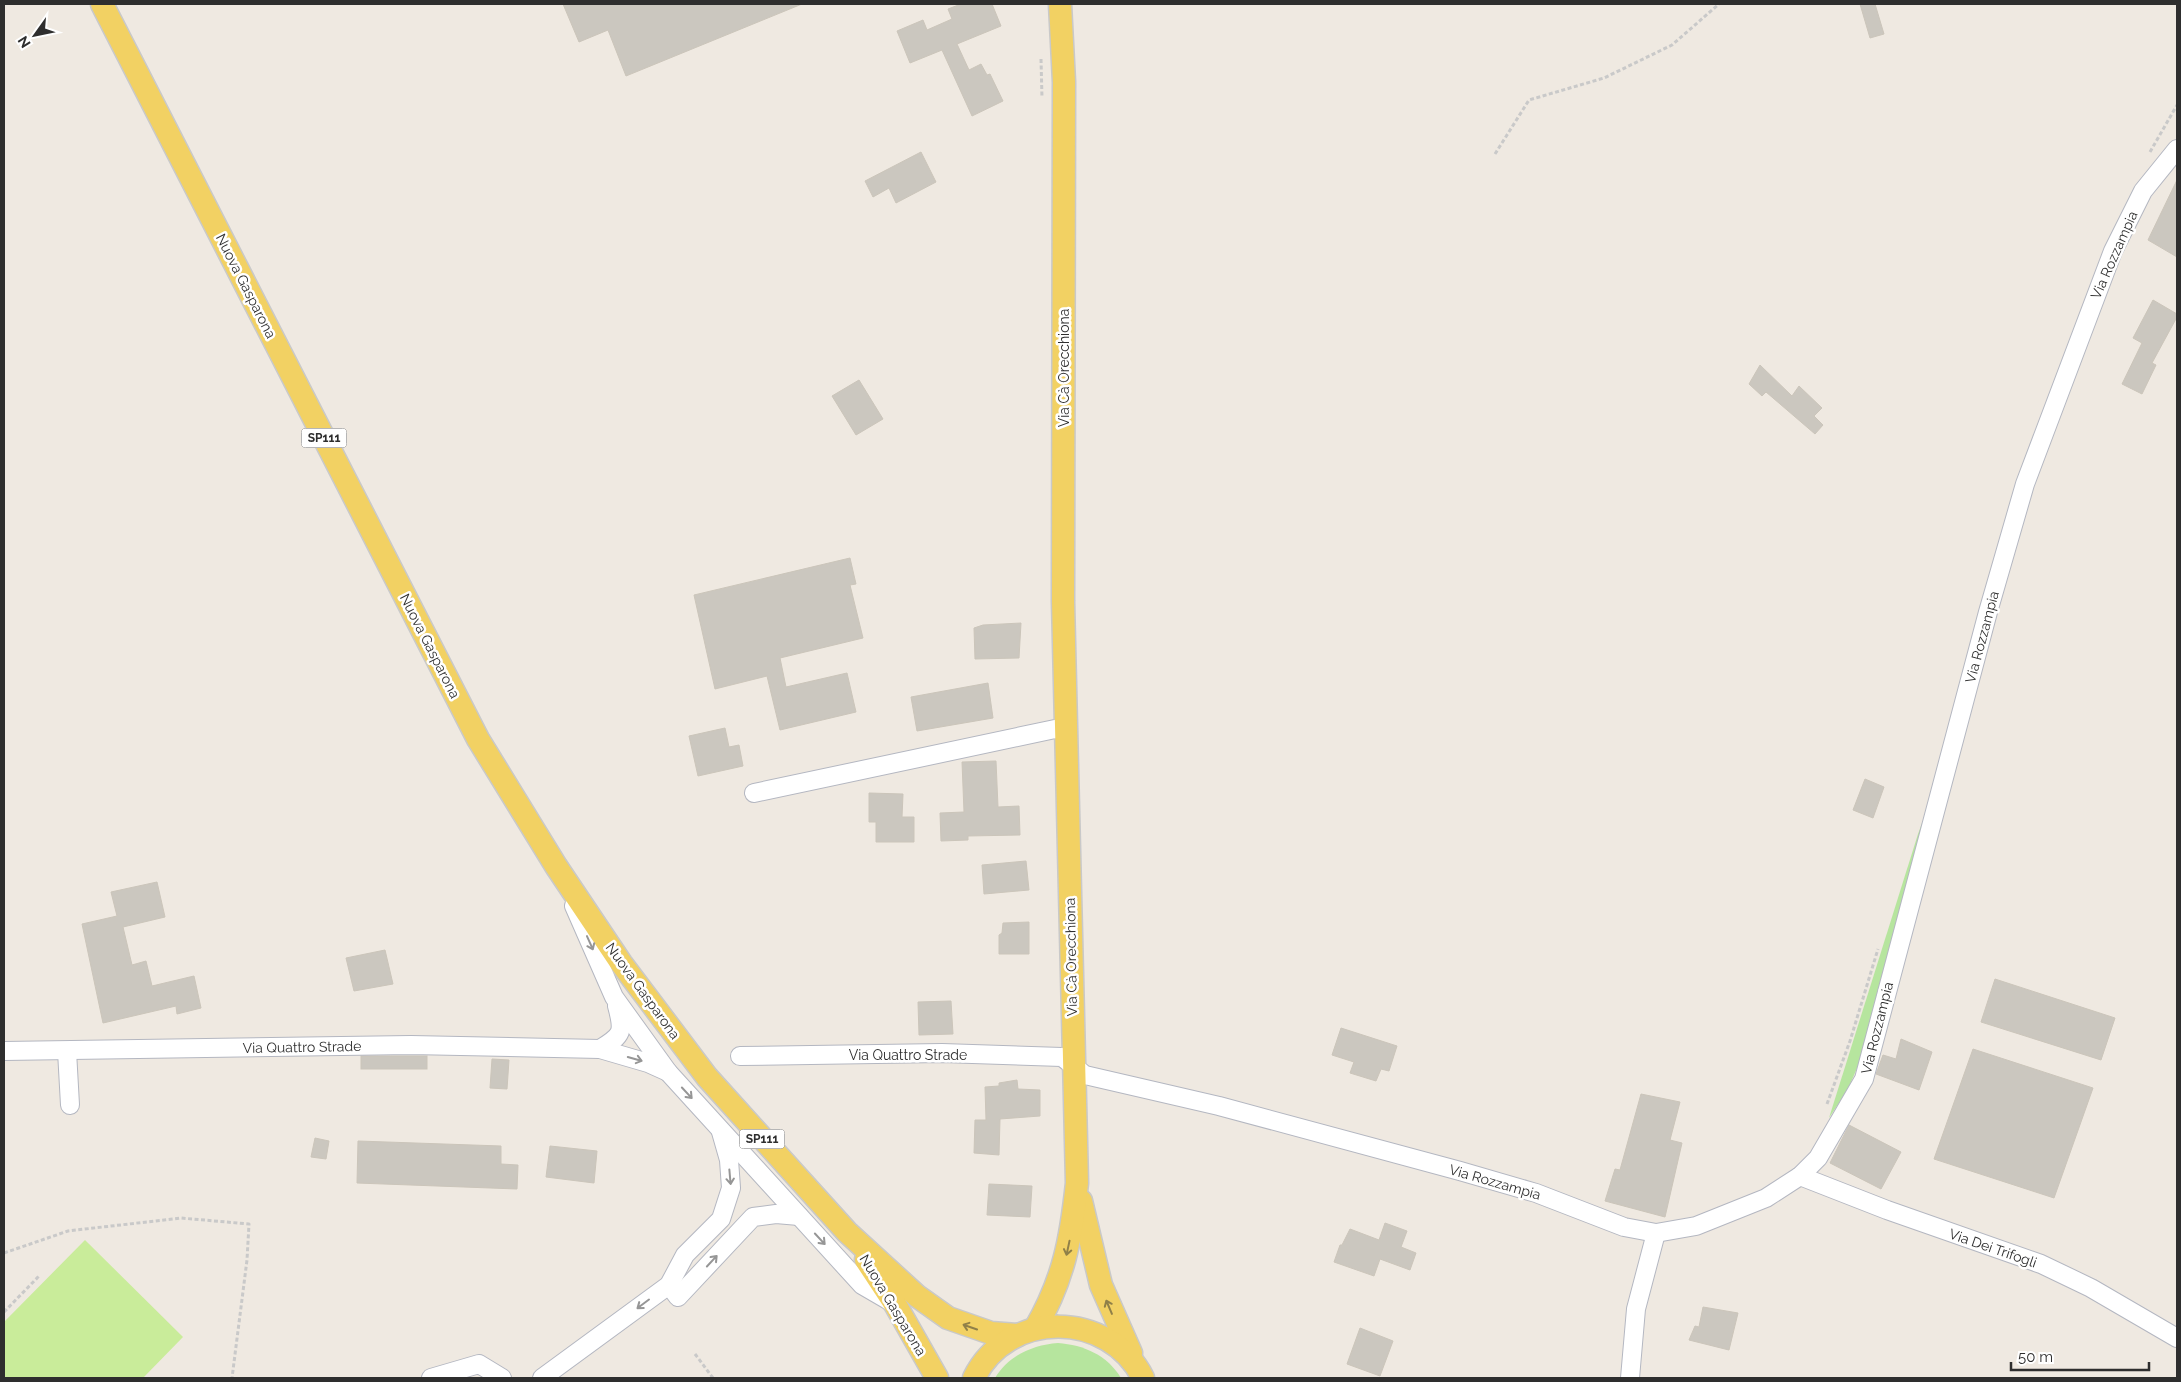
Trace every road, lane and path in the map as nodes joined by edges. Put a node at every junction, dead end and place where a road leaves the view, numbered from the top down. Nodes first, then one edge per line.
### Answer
1 (102, 4) edge
2 (1060, 4) edge
3 (1719, 4) edge
4 (2177, 149) edge
5 (1495, 154) dead end
6 (1066, 731) junction
7 (754, 793) dead end
8 (556, 866) junction
9 (614, 997) junction
10 (600, 1049) junction
11 (4, 1051) edge
12 (67, 1051) junction
13 (740, 1056) dead end
14 (1074, 1065) junction
15 (668, 1072) junction
16 (70, 1105) dead end
17 (721, 1129) junction
18 (1800, 1176) junction
19 (1077, 1183) junction
20 (799, 1216) junction
21 (847, 1232) junction
22 (1656, 1233) junction
23 (4, 1253) edge
24 (40, 1275) dead end
25 (669, 1284) junction
26 (895, 1304) junction
27 (4, 1312) edge
28 (1026, 1332) junction
29 (2177, 1338) edge
30 (695, 1354) dead end
31 (1140, 1372) edge
32 (232, 1378) edge
33 (431, 1378) edge
34 (502, 1378) edge
35 (542, 1378) edge
36 (713, 1378) edge
37 (937, 1378) edge
38 (974, 1378) edge
39 (1630, 1378) edge

1 - 8 main road, Nuova Gasparona / SP111
2 - 6 main road, Via Cà Orecchiona
3 - 5 path
4 - 18 street, Via Rozzampia
6 - 7 street
6 - 14 main road, Via Cà Orecchiona
8 -> 9 street
8 - 21 main road, Nuova Gasparona / SP111
9 - 10 street
9 - 15 street
10 - 12 street, Via Quattro Strade
10 -> 15 street, Via Quattro Strade
11 - 12 street, Via Quattro Strade
12 - 16 street
13 - 14 street, Via Quattro Strade
14 - 19 main road, Via Cà Orecchiona
14 - 22 street, Via Rozzampia
15 -> 17 street
17 - 20 street
17 -> 25 street
18 - 22 street, Via Rozzampia
18 - 29 street, Via Dei Trifogli
19 -> 28 main road, Via Cà Orecchiona
31 -> 19 main road, Via Cà Orecchiona
25 -> 20 street
20 -> 26 street
21 - 26 main road, Nuova Gasparona / SP111
28 -> 21 main road, Nuova Gasparona / SP111
22 - 39 street
23 - 32 path
24 - 27 path
25 -> 35 street
26 - 37 main road, Nuova Gasparona / SP111
28 - 31 main road, Nuova Gasparona / SP111
28 - 38 main road, Nuova Gasparona / SP111
30 - 36 path
33 - 34 street

